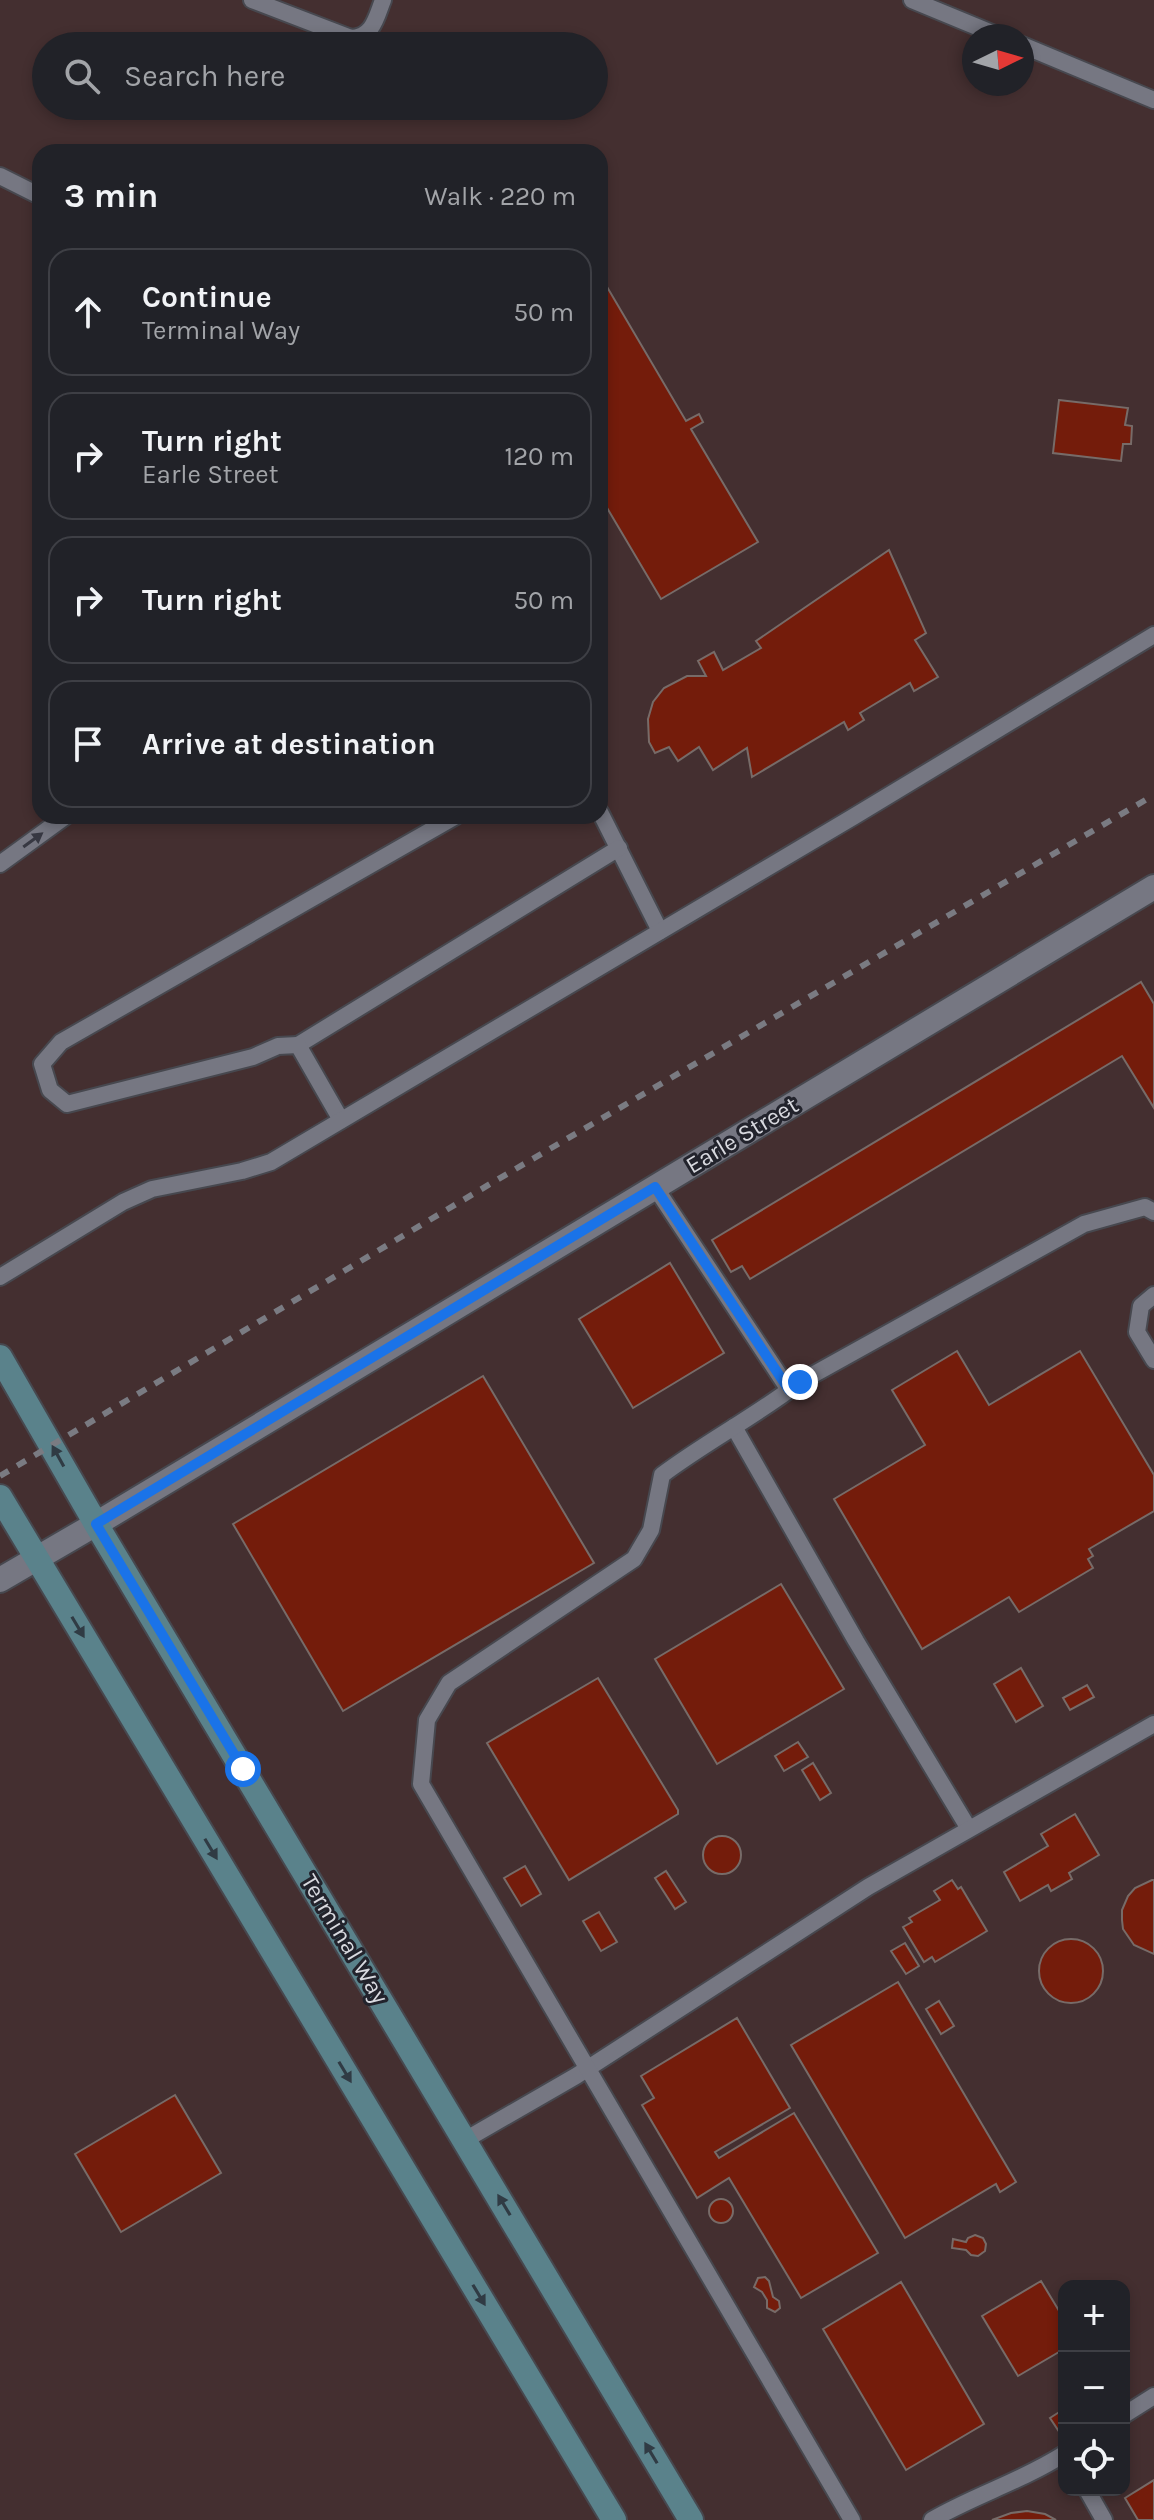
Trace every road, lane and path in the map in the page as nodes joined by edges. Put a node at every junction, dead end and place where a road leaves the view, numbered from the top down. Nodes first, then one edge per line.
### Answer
1 (252, 0) edge
2 (383, 0) edge
3 (912, 0) edge
4 (970, 24) edge
5 (335, 32) edge
6 (369, 32) edge
7 (1034, 50) edge
8 (1154, 100) edge
9 (0, 176) edge
10 (32, 192) edge
11 (1154, 635) edge
12 (55, 824) edge
13 (442, 824) edge
14 (606, 824) edge
15 (619, 848) junction
16 (0, 864) edge
17 (1151, 894) edge
18 (660, 931) junction
19 (298, 1045) junction
20 (341, 1120) junction
21 (655, 1187) junction
22 (1154, 1212) edge
23 (0, 1277) edge
24 (1154, 1295) edge
25 (0, 1357) edge
26 (1154, 1360) edge
27 (789, 1390) junction
28 (734, 1427) junction
29 (0, 1497) edge
30 (96, 1524) junction
31 (37, 1560) junction
32 (0, 1580) edge
33 (1154, 1724) edge
34 (969, 1829) junction
35 (587, 2069) junction
36 (465, 2140) junction
37 (1154, 2396) edge
38 (1130, 2411) edge
39 (1058, 2458) edge
40 (1090, 2496) edge
41 (614, 2520) edge
42 (691, 2520) edge
43 (852, 2520) edge
44 (932, 2520) edge
45 (1104, 2520) edge

1 - 5 lane
2 - 6 lane
3 - 4 lane
7 - 8 lane
9 - 10 lane
11 - 18 lane
16 -> 12 lane
13 - 19 lane
14 - 15 lane
15 - 18 lane
15 - 19 lane
17 - 21 street, Earle Street
18 - 20 lane
19 - 20 lane
20 - 23 lane
21 - 27 lane
21 - 30 street, Earle Street
22 - 27 lane
24 - 26 lane
30 -> 25 main road, Terminal Way
27 - 28 lane
28 - 34 lane
28 - 35 lane
29 - 31 main road
30 - 31 street, Earle Street
30 - 36 main road, Terminal Way
31 - 32 street, Earle Street
31 -> 41 main road
33 - 34 lane
34 - 35 lane
35 - 36 lane
35 - 43 lane
42 -> 36 main road, Terminal Way
37 - 38 lane
39 - 44 lane
40 - 45 lane

